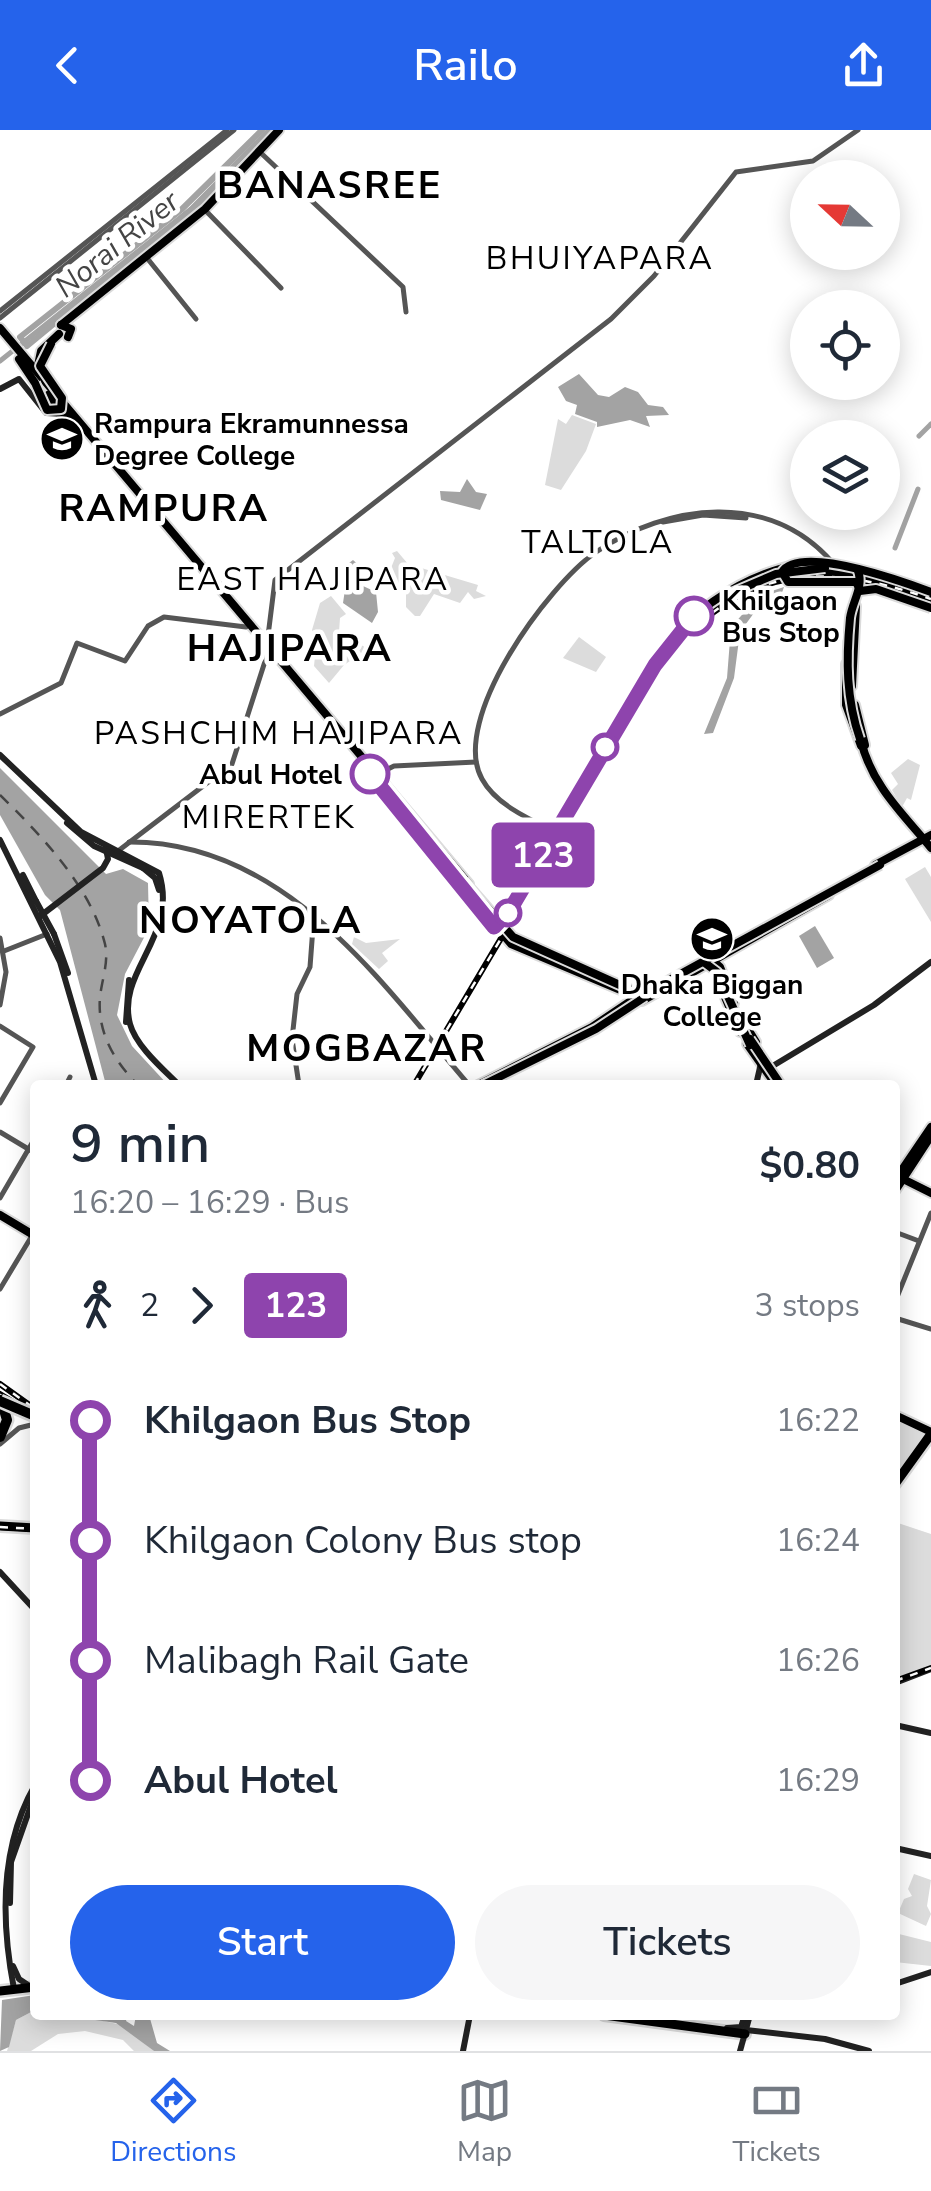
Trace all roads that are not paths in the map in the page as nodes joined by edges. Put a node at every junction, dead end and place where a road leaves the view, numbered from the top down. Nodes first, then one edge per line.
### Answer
1 (230, 130) edge
2 (280, 130) edge
3 (858, 130) edge
4 (262, 154) junction
5 (206, 211) junction
6 (147, 258) junction
7 (281, 288) dead end
8 (406, 312) dead end
9 (0, 316) edge
10 (196, 318) dead end
11 (0, 328) edge
12 (61, 331) junction
13 (4, 338) edge
14 (23, 360) junction
15 (36, 380) junction
16 (1, 389) edge
17 (64, 414) junction
18 (168, 532) junction
19 (836, 565) junction
20 (864, 572) junction
21 (860, 590) junction
22 (931, 593) edge
23 (728, 594) junction
24 (931, 608) edge
25 (695, 617) junction
26 (247, 626) junction
27 (268, 650) junction
28 (0, 714) edge
29 (862, 742) junction
30 (0, 757) edge
31 (478, 764) junction
32 (12, 766) junction
33 (376, 776) junction
34 (19, 777) junction
35 (407, 812) junction
36 (555, 830) junction
37 (0, 832) edge
38 (0, 840) edge
39 (929, 840) edge
40 (129, 842) junction
41 (104, 846) junction
42 (121, 853) junction
43 (888, 858) junction
44 (444, 861) junction
45 (105, 868) junction
46 (829, 894) junction
47 (54, 909) junction
48 (313, 911) junction
49 (498, 922) junction
50 (43, 924) junction
51 (0, 938) edge
52 (6, 951) junction
53 (708, 960) junction
54 (931, 964) edge
55 (129, 978) junction
56 (637, 997) junction
57 (0, 1006) edge
58 (128, 1018) junction
59 (0, 1026) edge
60 (753, 1045) junction
61 (532, 1056) junction
62 (773, 1072) edge
63 (70, 1077) dead end
64 (68, 1080) edge
65 (96, 1080) edge
66 (174, 1080) edge
67 (174, 1080) edge
68 (298, 1080) edge
69 (465, 1080) edge
70 (491, 1080) edge
71 (492, 1080) edge
72 (0, 1102) edge
73 (931, 1127) edge
74 (0, 1132) edge
75 (931, 1136) edge
76 (30, 1150) edge
77 (30, 1154) edge
78 (902, 1177) edge
79 (931, 1190) edge
80 (0, 1198) edge
81 (0, 1212) edge
82 (931, 1212) edge
83 (30, 1231) edge
84 (900, 1234) edge
85 (30, 1239) edge
86 (920, 1241) junction
87 (0, 1288) edge
88 (900, 1290) edge
89 (900, 1320) edge
90 (931, 1330) edge
91 (0, 1400) edge
92 (30, 1414) edge
93 (900, 1416) edge
94 (30, 1425) edge
95 (929, 1437) edge
96 (0, 1440) edge
97 (900, 1480) edge
98 (0, 1524) edge
99 (30, 1526) edge
100 (0, 1574) edge
101 (30, 1607) edge
102 (931, 1671) edge
103 (900, 1682) edge
104 (900, 1726) edge
105 (931, 1733) edge
106 (30, 1793) edge
107 (30, 1809) edge
108 (900, 1849) edge
109 (931, 1856) edge
110 (11, 1967) junction
111 (931, 1973) edge
112 (900, 1983) edge
113 (16, 1987) edge
114 (470, 2020) edge
115 (645, 2020) edge
116 (675, 2020) edge
117 (746, 2024) edge
118 (728, 2030) junction
119 (739, 2049) edge
120 (465, 2051) edge
121 (857, 2051) edge
122 (869, 2051) edge

1 - 9 street
2 - 4 main road
2 - 12 main road
3 - 27 street
4 - 5 main road
4 - 8 street
5 - 6 main road
5 - 7 street
6 - 10 street
6 - 12 main road
11 - 13 main road
12 - 14 main road
12 - 15 main road
12 - 15 main road, bridge
13 - 14 main road
14 - 15 main road
14 - 17 main road
15 - 16 main road
15 - 18 main road
16 - 17 main road
17 - 18 main road
18 - 26 main road
19 - 20 main road
19 - 21 main road, bridge
19 - 22 main road, bridge
19 - 23 main road, bridge
19 - 31 street
20 - 21 main road, bridge
20 - 22 main road, bridge
20 - 23 main road, bridge
20 - 29 main road
21 - 24 main road, bridge
21 - 29 main road, bridge
23 - 25 main road
23 - 25 main road
25 - 36 main road
26 - 27 main road
26 - 28 street
27 - 33 main road
27 - 40 street
29 - 39 main road
30 - 32 main road
30 - 34 main road
31 - 33 street
31 - 36 street
32 - 34 main road
32 - 41 main road
33 - 35 main road
33 - 44 main road
34 - 55 main road, bridge
35 - 49 main road
35 - 53 main road, bridge
36 - 49 main road
36 - 49 main road
37 - 50 main road
38 - 50 main road
39 - 43 main road
39 - 46 main road
40 - 42 street
40 - 48 street
41 - 42 main road
41 - 45 main road
42 - 45 main road
42 - 58 main road
43 - 46 main road
43 - 53 main road, bridge
44 - 49 main road
44 - 56 main road, bridge
45 - 47 main road
46 - 53 main road, bridge
46 - 53 main road, bridge
47 - 50 main road
47 - 50 main road
48 - 68 street
48 - 69 street
49 - 56 main road
50 - 52 street
50 - 52 street
50 - 65 main road
51 - 52 street
52 - 57 street
53 - 56 main road, bridge
53 - 60 main road
53 - 60 main road, bridge
53 - 62 main road, bridge
54 - 62 main road
55 - 58 main road
55 - 67 main road
56 - 61 main road
56 - 61 main road, bridge
56 - 71 main road, bridge
58 - 66 main road
59 - 72 street
60 - 62 main road
61 - 70 main road
63 - 64 street
73 - 78 main road
74 - 76 street
75 - 78 main road
77 - 80 street
78 - 79 main road
81 - 83 main road
82 - 86 street
84 - 86 street
85 - 87 street
86 - 88 street
89 - 90 street
91 - 92 highway, bridge
91 - 96 highway
93 - 95 main road
94 - 96 street
95 - 97 highway
98 - 99 highway
100 - 101 main road
102 - 103 main road
104 - 105 main road
106 - 110 main road
107 - 110 main road
108 - 109 main road
110 - 113 main road
110 - 113 main road
111 - 112 main road
114 - 120 main road
115 - 118 highway
116 - 118 highway
117 - 118 highway
117 - 118 main road
117 - 119 main road
117 - 121 main road
117 - 122 main road
118 - 119 main road

